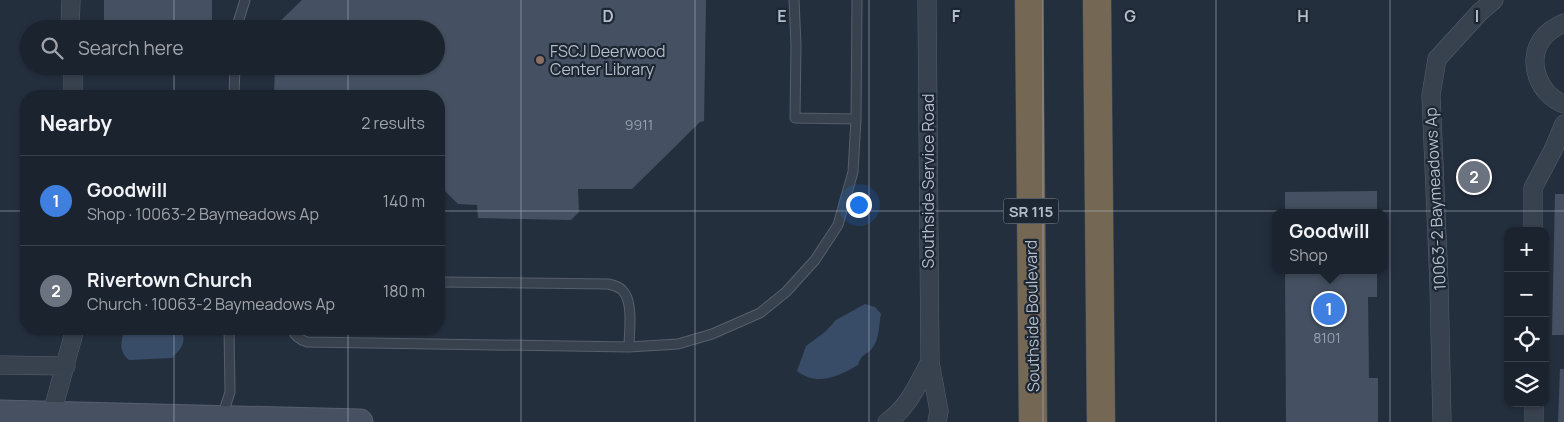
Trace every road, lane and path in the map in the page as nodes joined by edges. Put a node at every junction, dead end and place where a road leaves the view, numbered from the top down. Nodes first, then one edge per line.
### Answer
1 (71, 0) edge
2 (245, 0) edge
3 (794, 0) edge
4 (856, 0) edge
5 (927, 0) edge
6 (1029, 0) edge
7 (1097, 0) edge
8 (1494, 0) edge
9 (70, 20) edge
10 (239, 20) edge
11 (1564, 23) edge
12 (73, 75) edge
13 (235, 75) edge
14 (73, 90) edge
15 (234, 90) edge
16 (1564, 104) edge
17 (856, 120) junction
18 (1564, 124) edge
19 (1533, 227) edge
20 (445, 282) edge
21 (74, 335) edge
22 (229, 335) edge
23 (297, 335) edge
24 (629, 347) junction
25 (930, 362) junction
26 (0, 364) edge
27 (66, 366) junction
28 (1534, 407) edge
29 (0, 412) edge
30 (52, 413) junction
31 (222, 421) edge
32 (360, 422) edge
33 (887, 422) edge
34 (937, 422) edge
35 (1033, 422) edge
36 (1101, 422) edge
37 (1442, 422) edge
38 (1534, 422) edge

1 - 9 street
2 - 10 lane
3 - 17 lane
4 - 17 lane
5 - 25 street, Southside Service Road
6 - 35 highway, Southside Boulevard / SR 115
7 - 36 highway
8 - 37 street, 10063-2 Baymeadows Ap
11 - 16 street
12 - 14 street
13 - 15 lane
17 - 24 lane
18 - 19 street
20 - 24 lane
21 - 27 street
22 - 31 lane
23 - 24 lane
25 - 33 street, Southside Service Road
25 - 34 street, Southside Service Road
26 - 27 street
27 - 30 street
28 - 38 street
29 - 30 street
30 - 31 street
31 - 32 street

